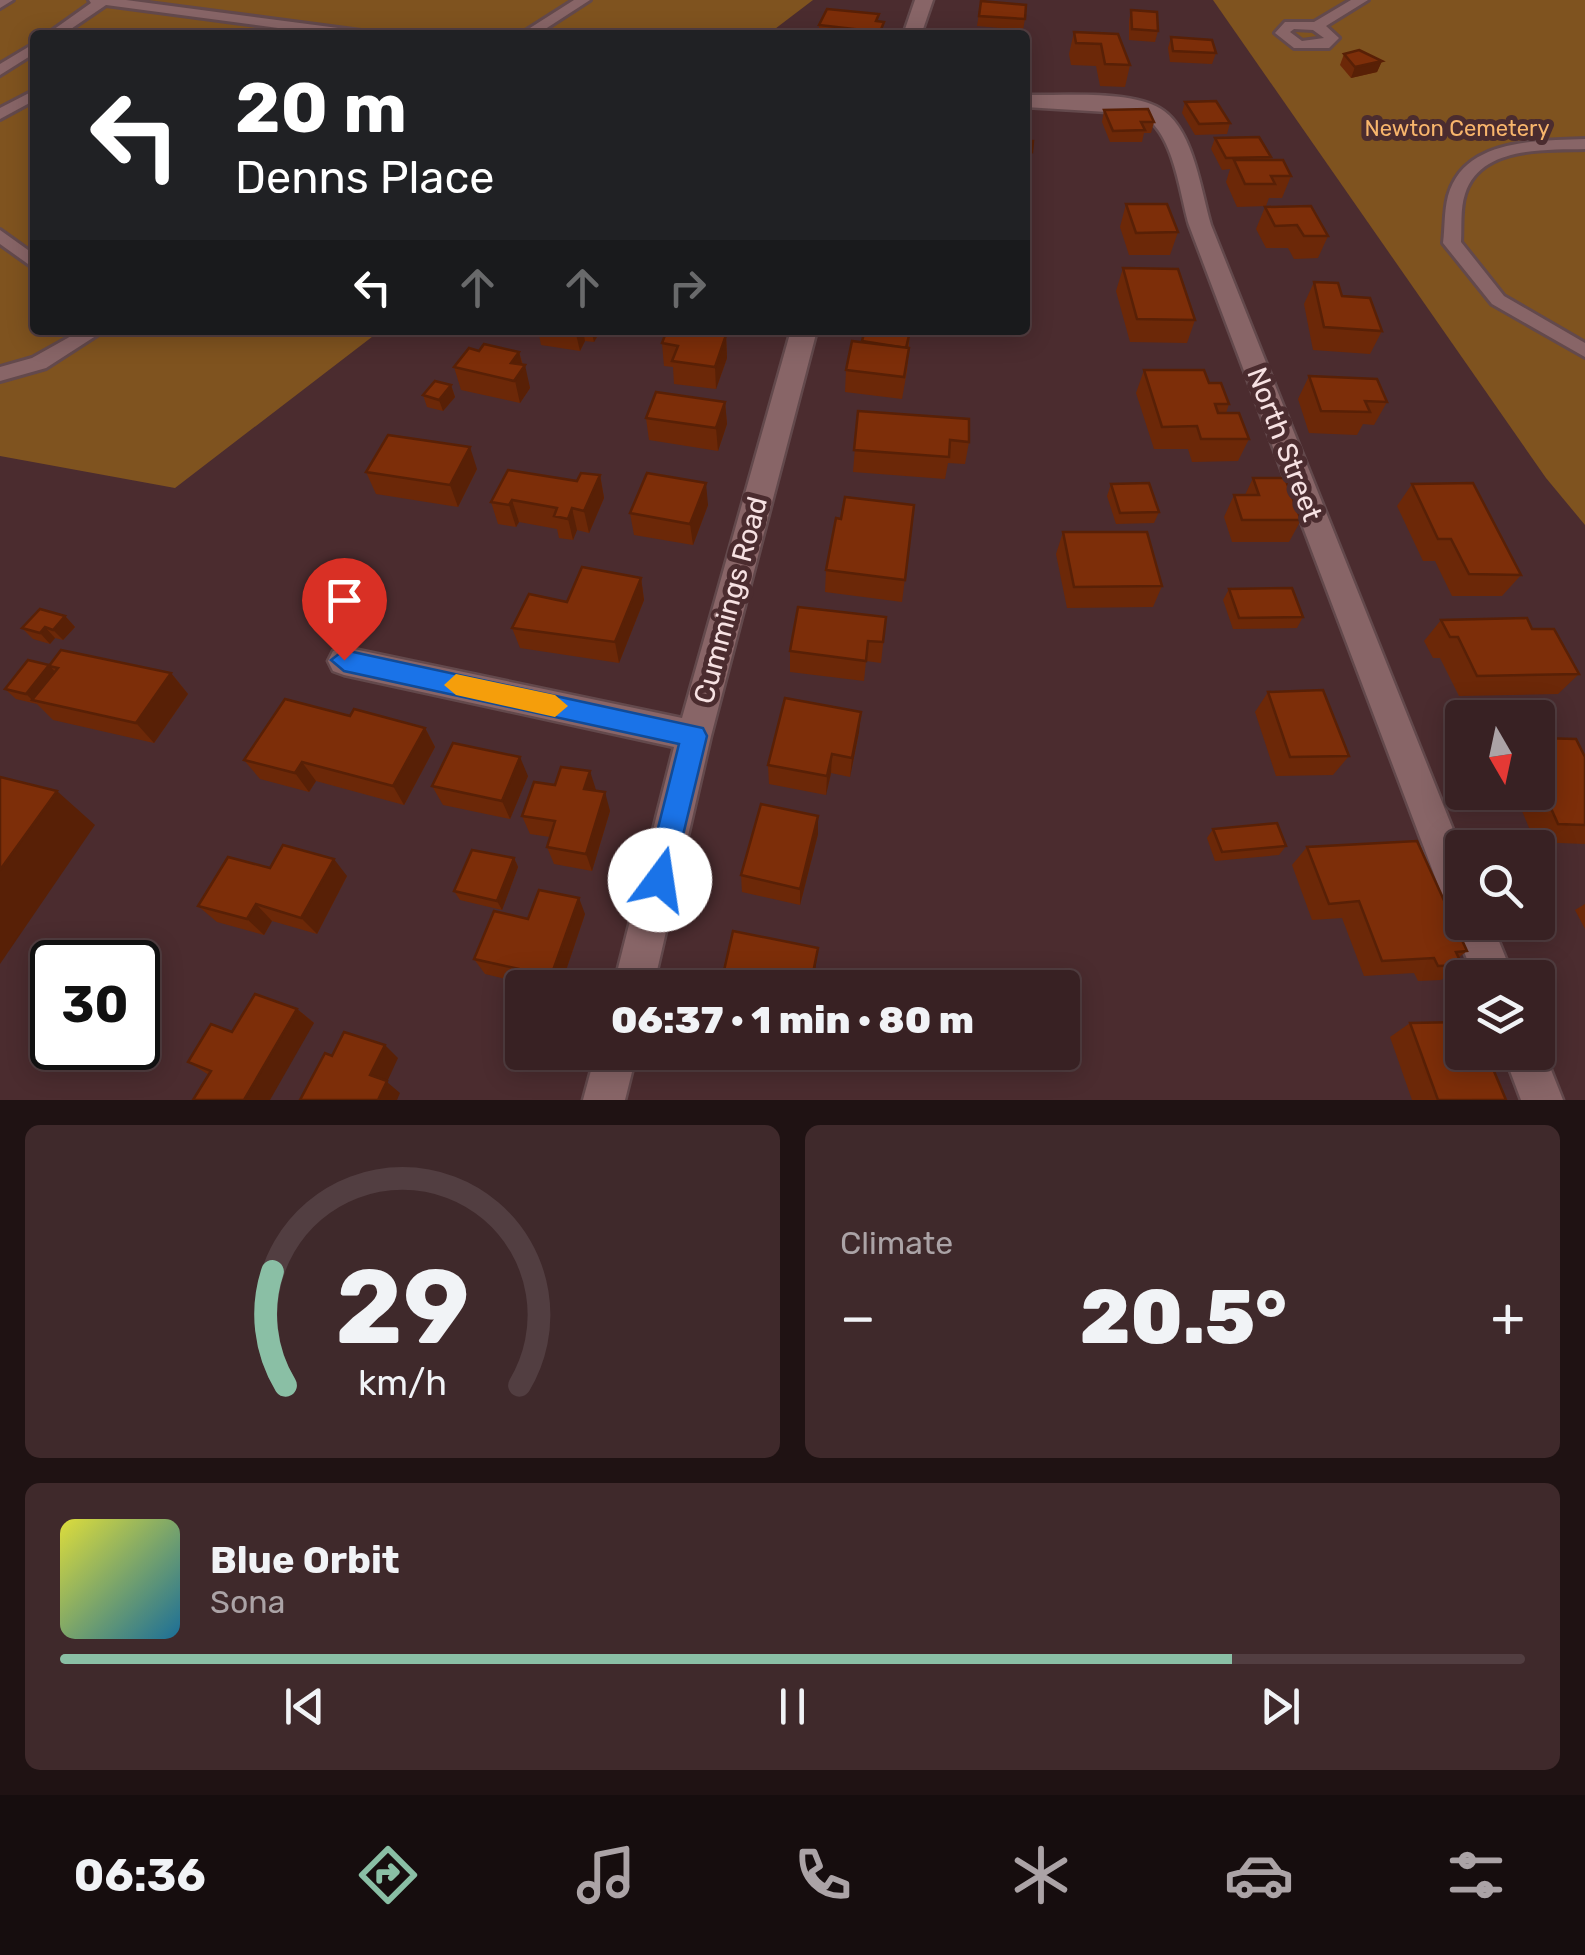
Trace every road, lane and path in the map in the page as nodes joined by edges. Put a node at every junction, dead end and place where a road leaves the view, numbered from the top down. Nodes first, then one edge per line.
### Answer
1 (158, 0) edge
2 (583, 0) edge
3 (924, 0) edge
4 (1362, 0) edge
5 (99, 1) edge
6 (141, 7) junction
7 (1317, 26) dead end
8 (59, 30) edge
9 (322, 30) edge
10 (534, 30) edge
11 (914, 30) edge
12 (30, 51) edge
13 (1, 77) edge
14 (30, 89) edge
15 (30, 94) edge
16 (1030, 101) edge
17 (0, 114) edge
18 (1585, 144) edge
19 (0, 235) edge
20 (30, 260) edge
21 (87, 335) edge
22 (803, 335) edge
23 (1585, 351) edge
24 (0, 374) edge
25 (344, 660) dead end
26 (694, 736) junction
27 (1445, 854) edge
28 (638, 970) edge
29 (612, 1070) edge
30 (1530, 1070) edge
31 (604, 1100) edge
32 (1542, 1100) edge

1 - 6 lane
2 - 10 lane
3 - 11 street
4 - 7 lane
5 - 6 lane
5 - 8 lane
6 - 9 lane
12 - 13 lane
13 - 14 lane
15 - 17 lane
16 - 27 street, North Street
18 - 23 lane
19 - 20 lane
21 - 24 lane
22 - 26 street, Cummings Road
25 - 26 street
26 - 28 street, Cummings Road
29 - 31 street
30 - 32 street

